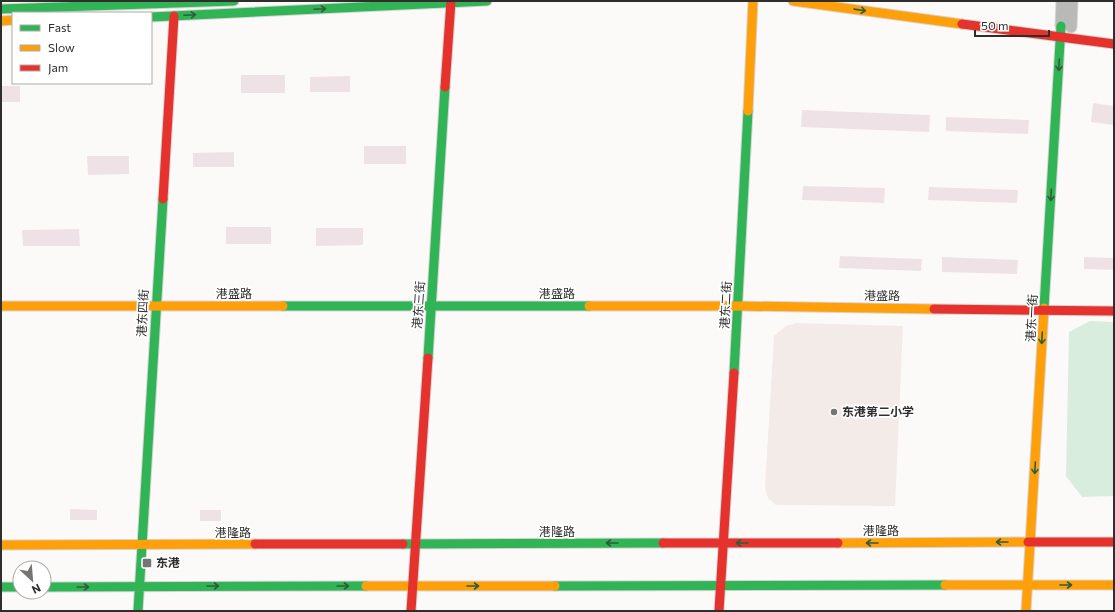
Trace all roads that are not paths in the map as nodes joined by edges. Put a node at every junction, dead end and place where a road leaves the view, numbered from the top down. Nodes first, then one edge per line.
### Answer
1 (234, 1) edge
2 (487, 1) edge
3 (753, 1) edge
4 (793, 1) edge
5 (1062, 1) edge
6 (1072, 1) edge
7 (176, 2) edge
8 (451, 2) edge
9 (1, 9) edge
10 (174, 16) junction
11 (152, 17) edge
12 (12, 20) edge
13 (1, 21) edge
14 (1082, 29) dead end
15 (1062, 30) junction
16 (1114, 44) edge
17 (1069, 50) dead end
18 (1, 306) edge
19 (156, 306) junction
20 (431, 306) junction
21 (738, 306) junction
22 (1054, 307) junction
23 (1044, 310) junction
24 (1114, 311) edge
25 (1054, 322) dead end
26 (1042, 530) dead end
27 (1030, 542) junction
28 (1114, 542) edge
29 (723, 543) junction
30 (415, 544) junction
31 (1, 545) edge
32 (142, 545) junction
33 (1041, 546) junction
34 (1114, 584) edge
35 (720, 585) junction
36 (1028, 585) junction
37 (412, 586) junction
38 (1, 587) edge
39 (12, 587) edge
40 (52, 587) edge
41 (139, 587) junction
42 (138, 611) edge
43 (411, 611) edge
44 (719, 611) edge
45 (1026, 611) edge

1 - 7 main road
2 - 8 main road
3 - 21 main road, 港东二街
4 -> 15 main road
5 - 15 street
6 - 15 street
7 - 9 main road
7 - 10 street
10 -> 8 main road
8 - 20 main road, 港东三街
10 - 11 main road
10 - 19 main road, 港东四街
12 - 13 main road
14 - 15 main road
15 - 16 main road
15 - 17 main road
15 -> 23 main road, 港东一街
18 - 19 main road, 港盛路
19 - 20 main road, 港盛路
19 - 32 main road, 港东四街
20 - 21 main road, 港盛路
20 - 30 main road, 港东三街
21 - 23 main road, 港盛路
21 - 29 main road, 港东二街
22 - 23 main road, 港盛路
22 - 24 main road, 港盛路
22 - 25 main road, 港东一街
23 -> 27 main road, 港东一街
26 - 33 main road
27 -> 29 main road, 港隆路
27 - 33 main road, 港隆路
27 - 36 main road, 港东一街
28 - 33 main road, 港隆路
29 -> 30 main road, 港隆路
29 - 35 main road, 港东二街
30 - 32 main road, 港隆路
30 - 37 main road, 港东三街
31 - 32 main road, 港隆路
32 - 41 main road, 港东四街
36 -> 34 main road
35 - 36 main road
37 -> 35 main road
35 - 44 main road, 港东二街
36 - 45 main road, 港东一街
41 -> 37 main road
37 - 43 main road, 港东三街
38 - 39 main road
40 -> 41 main road
41 - 42 main road, 港东四街

